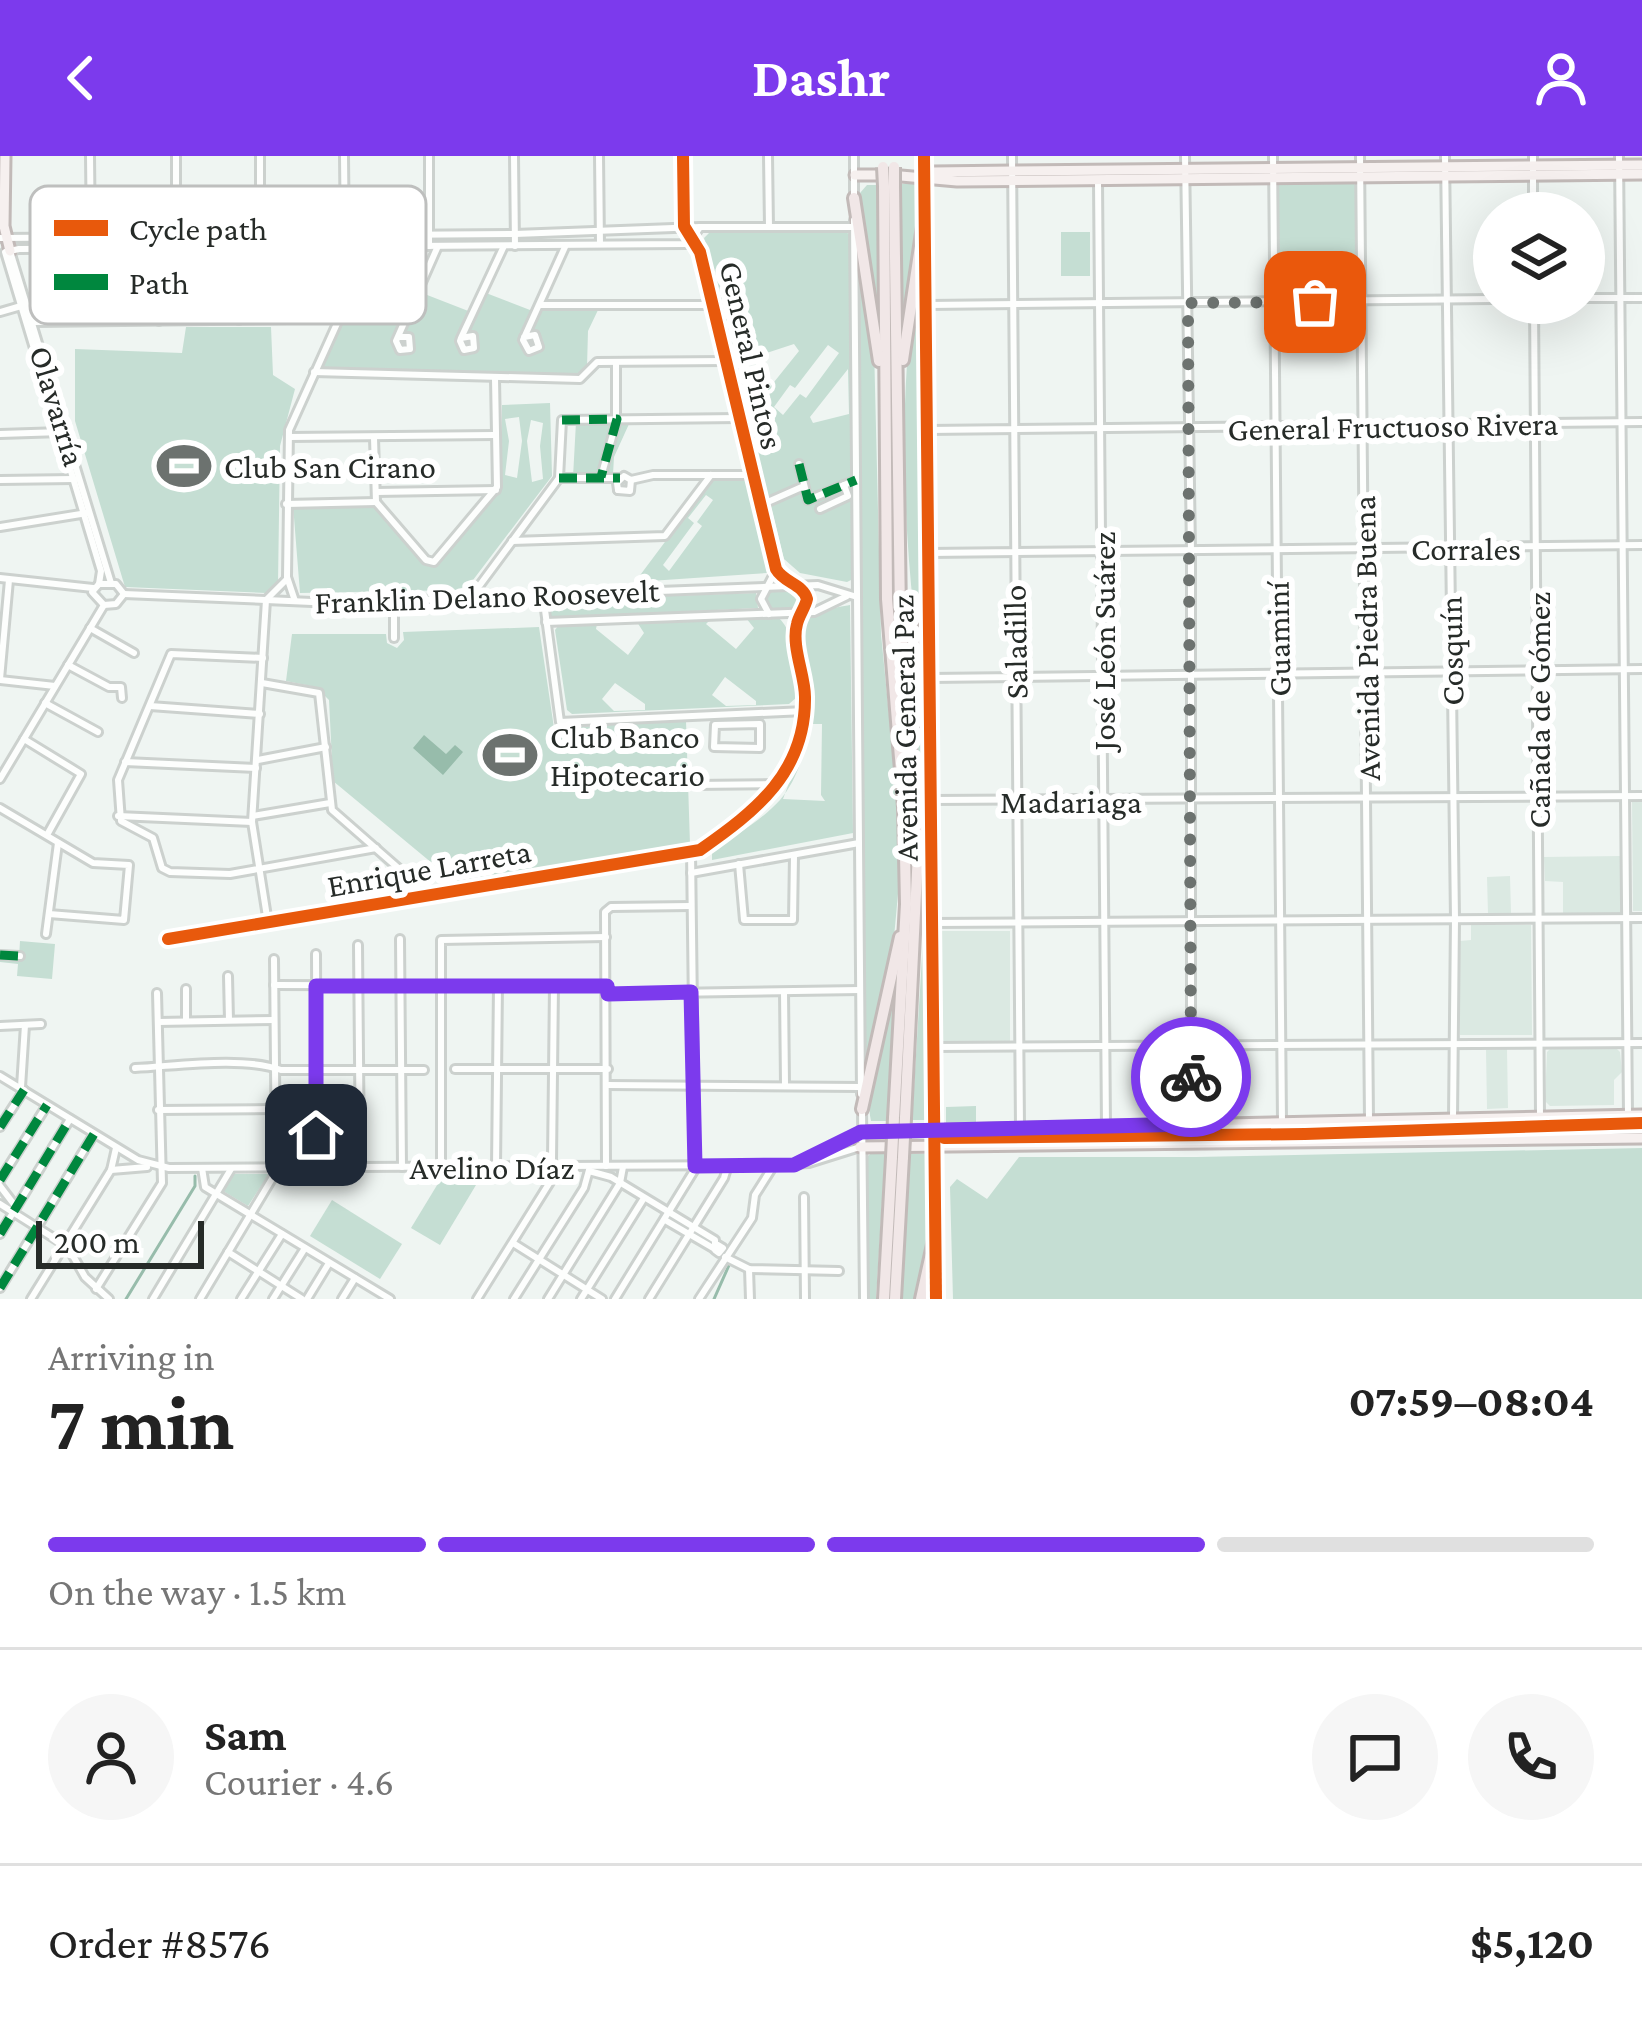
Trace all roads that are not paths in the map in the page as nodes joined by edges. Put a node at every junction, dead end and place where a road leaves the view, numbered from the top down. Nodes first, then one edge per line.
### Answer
1 (5, 156) edge
2 (90, 156) edge
3 (344, 156) edge
4 (429, 156) edge
5 (514, 156) edge
6 (599, 156) edge
7 (683, 156) edge
8 (768, 156) edge
9 (854, 156) edge
10 (924, 156) edge
11 (1012, 156) edge
12 (1098, 156) edge
13 (1185, 156) edge
14 (1619, 165) edge
15 (1360, 166) edge
16 (1445, 166) edge
17 (1533, 166) edge
18 (1273, 167) edge
19 (1642, 170) edge
20 (889, 171) edge
21 (1185, 174) junction
22 (855, 175) junction
23 (1098, 175) junction
24 (1012, 176) junction
25 (925, 177) junction
26 (90, 186) edge
27 (344, 186) edge
28 (854, 198) junction
29 (925, 212) junction
30 (700, 227) junction
31 (769, 227) junction
32 (853, 227) junction
33 (686, 230) junction
34 (600, 232) junction
35 (515, 234) junction
36 (426, 235) edge
37 (430, 235) junction
38 (3, 238) edge
39 (692, 239) junction
40 (600, 244) junction
41 (566, 245) junction
42 (426, 246) edge
43 (434, 246) junction
44 (504, 246) junction
45 (515, 246) junction
46 (30, 251) edge
47 (8, 252) junction
48 (426, 267) edge
49 (1605, 298) edge
50 (1621, 298) junction
51 (1642, 298) edge
52 (1473, 299) edge
53 (1449, 300) junction
54 (1275, 302) junction
55 (1362, 302) junction
56 (1188, 303) junction
57 (1012, 304) junction
58 (1101, 304) junction
59 (540, 305) junction
60 (712, 305) junction
61 (927, 305) junction
62 (21, 306) junction
63 (0, 312) edge
64 (30, 316) edge
65 (33, 324) edge
66 (336, 324) edge
67 (404, 324) edge
68 (1534, 324) edge
69 (399, 337) dead end
70 (524, 337) dead end
71 (461, 338) dead end
72 (725, 361) junction
73 (616, 362) junction
74 (314, 372) junction
75 (495, 378) junction
76 (740, 418) junction
77 (617, 419) junction
78 (892, 422) junction
79 (1642, 422) edge
80 (1622, 423) junction
81 (1450, 424) junction
82 (1536, 424) junction
83 (1363, 426) junction
84 (1276, 427) junction
85 (1189, 428) junction
86 (1103, 429) junction
87 (928, 430) junction
88 (1015, 430) junction
89 (62, 432) junction
90 (0, 433) edge
91 (496, 435) junction
92 (289, 437) junction
93 (374, 438) junction
94 (799, 464) dead end
95 (753, 475) junction
96 (711, 476) junction
97 (601, 477) junction
98 (559, 478) junction
99 (620, 478) junction
100 (74, 479) junction
101 (0, 480) edge
102 (632, 480) junction
103 (856, 480) junction
104 (844, 485) junction
105 (804, 486) junction
106 (496, 490) junction
107 (376, 492) junction
108 (376, 502) junction
109 (286, 503) junction
110 (761, 505) junction
111 (820, 509) dead end
112 (88, 513) junction
113 (0, 527) edge
114 (899, 529) junction
115 (512, 541) junction
116 (1642, 544) edge
117 (1623, 546) junction
118 (1450, 548) junction
119 (1537, 548) junction
120 (1364, 549) junction
121 (1014, 551) junction
122 (1191, 551) junction
123 (1277, 551) junction
124 (929, 553) junction
125 (1103, 554) junction
126 (776, 568) junction
127 (287, 577) junction
128 (4, 579) edge
129 (111, 583) junction
130 (96, 586) junction
131 (797, 586) junction
132 (765, 587) junction
133 (124, 594) junction
134 (543, 595) junction
135 (852, 596) junction
136 (471, 597) junction
137 (266, 600) junction
138 (394, 601) junction
139 (295, 602) junction
140 (104, 604) junction
141 (802, 612) junction
142 (770, 614) junction
143 (780, 614) junction
144 (546, 622) junction
145 (90, 628) junction
146 (795, 629) junction
147 (394, 638) dead end
148 (134, 653) dead end
149 (263, 658) junction
150 (68, 665) junction
151 (1624, 669) junction
152 (1642, 669) edge
153 (1538, 670) junction
154 (1450, 671) junction
155 (1364, 673) junction
156 (1278, 674) junction
157 (1189, 675) junction
158 (1101, 676) junction
159 (1016, 677) junction
160 (930, 678) junction
161 (0, 680) edge
162 (262, 683) junction
163 (56, 686) junction
164 (122, 698) dead end
165 (45, 703) junction
166 (148, 705) junction
167 (805, 711) junction
168 (260, 714) junction
169 (737, 714) junction
170 (737, 724) junction
171 (98, 732) dead end
172 (24, 739) junction
173 (326, 747) junction
174 (931, 755) junction
175 (125, 762) junction
176 (257, 764) junction
177 (0, 778) edge
178 (780, 784) junction
179 (693, 785) dead end
180 (1539, 796) junction
181 (1642, 796) edge
182 (1627, 797) junction
183 (1454, 798) junction
184 (1369, 799) junction
185 (932, 800) junction
186 (1103, 800) junction
187 (1279, 800) junction
188 (1191, 801) junction
189 (1016, 802) junction
190 (330, 803) junction
191 (0, 808) edge
192 (118, 816) junction
193 (157, 818) junction
194 (253, 819) junction
195 (47, 835) junction
196 (149, 835) junction
197 (58, 842) junction
198 (860, 843) junction
199 (376, 848) junction
200 (696, 851) junction
201 (794, 856) junction
202 (740, 864) junction
203 (709, 869) junction
204 (257, 870) junction
205 (692, 873) junction
206 (429, 896) junction
207 (906, 904) junction
208 (691, 906) junction
209 (49, 914) junction
210 (1626, 918) junction
211 (1642, 918) edge
212 (1455, 919) junction
213 (1370, 920) junction
214 (1539, 921) junction
215 (933, 922) junction
216 (1017, 922) junction
217 (1105, 922) junction
218 (1191, 922) junction
219 (1280, 922) junction
220 (268, 923) junction
221 (46, 934) dead end
222 (606, 937) junction
223 (167, 939) dead end
224 (400, 939) dead end
225 (358, 945) dead end
226 (316, 954) dead end
227 (0, 955) edge
228 (20, 956) dead end
229 (274, 959) dead end
230 (228, 976) dead end
231 (274, 986) junction
232 (316, 986) junction
233 (441, 986) junction
234 (498, 986) junction
235 (554, 986) junction
236 (358, 987) junction
237 (399, 987) junction
238 (187, 989) dead end
239 (607, 990) junction
240 (860, 990) junction
241 (691, 992) junction
242 (784, 992) junction
243 (157, 993) dead end
244 (229, 1020) junction
245 (274, 1020) junction
246 (187, 1021) junction
247 (158, 1022) junction
248 (41, 1024) dead end
249 (25, 1025) junction
250 (0, 1026) edge
251 (1540, 1042) junction
252 (1453, 1043) junction
253 (1627, 1043) junction
254 (1642, 1043) edge
255 (1370, 1045) junction
256 (934, 1046) junction
257 (1282, 1046) junction
258 (1104, 1047) junction
259 (1192, 1047) junction
260 (1017, 1048) junction
261 (158, 1067) junction
262 (135, 1068) dead end
263 (274, 1068) junction
264 (455, 1069) dead end
265 (496, 1069) junction
266 (608, 1069) junction
267 (316, 1070) junction
268 (424, 1070) dead end
269 (552, 1070) junction
270 (359, 1071) junction
271 (400, 1071) junction
272 (0, 1076) edge
273 (694, 1084) junction
274 (607, 1085) junction
275 (785, 1085) junction
276 (860, 1087) junction
277 (22, 1089) junction
278 (47, 1105) junction
279 (862, 1108) junction
280 (275, 1109) junction
281 (158, 1110) junction
282 (1642, 1114) edge
283 (1628, 1115) junction
284 (1540, 1117) junction
285 (900, 1118) junction
286 (1459, 1118) junction
287 (70, 1119) junction
288 (1369, 1120) junction
289 (1282, 1122) junction
290 (1191, 1124) junction
291 (1106, 1126) junction
292 (0, 1127) edge
293 (1020, 1127) junction
294 (935, 1129) junction
295 (861, 1132) junction
296 (94, 1134) junction
297 (1642, 1138) edge
298 (1439, 1141) junction
299 (1470, 1141) junction
300 (1191, 1145) junction
301 (935, 1146) junction
302 (860, 1147) junction
303 (116, 1148) junction
304 (897, 1157) junction
305 (150, 1165) junction
306 (728, 1165) junction
307 (774, 1165) junction
308 (794, 1165) junction
309 (553, 1166) junction
310 (606, 1166) junction
311 (623, 1166) junction
312 (695, 1166) junction
313 (360, 1167) junction
314 (402, 1167) junction
315 (441, 1167) junction
316 (496, 1167) junction
317 (161, 1168) junction
318 (202, 1168) junction
319 (231, 1168) junction
320 (277, 1168) junction
321 (317, 1168) junction
322 (588, 1168) junction
323 (111, 1170) junction
324 (0, 1183) edge
325 (620, 1183) junction
326 (217, 1195) junction
327 (804, 1197) dead end
328 (644, 1198) junction
329 (0, 1204) edge
330 (15, 1210) junction
331 (250, 1215) junction
332 (667, 1216) junction
333 (38, 1228) junction
334 (692, 1232) junction
335 (0, 1234) edge
336 (282, 1234) junction
337 (934, 1240) junction
338 (513, 1243) junction
339 (65, 1244) junction
340 (304, 1248) junction
341 (718, 1253) junction
342 (231, 1254) junction
343 (538, 1259) junction
344 (329, 1263) junction
345 (749, 1269) junction
346 (804, 1269) junction
347 (258, 1271) junction
348 (839, 1271) dead end
349 (563, 1275) junction
350 (355, 1278) junction
351 (281, 1286) junction
352 (0, 1288) edge
353 (96, 1289) junction
354 (587, 1289) junction
355 (378, 1296) edge
356 (31, 1299) edge
357 (109, 1299) edge
358 (152, 1299) edge
359 (200, 1299) edge
360 (241, 1299) edge
361 (273, 1299) edge
362 (304, 1299) edge
363 (342, 1299) edge
364 (390, 1299) edge
365 (477, 1299) edge
366 (514, 1299) edge
367 (548, 1299) edge
368 (581, 1299) edge
369 (602, 1299) edge
370 (615, 1299) edge
371 (650, 1299) edge
372 (699, 1299) edge
373 (750, 1299) edge
374 (805, 1299) edge
375 (863, 1299) edge
376 (884, 1299) edge
377 (895, 1299) edge
378 (921, 1299) edge
379 (936, 1299) edge

1 - 38 main road, Olavarría
2 - 26 street
3 - 27 street
4 - 37 street
5 - 35 street
6 - 34 street
7 - 33 street, General Pintos
8 - 31 street
9 - 22 street, Avenida General Paz
10 - 25 street, Avenida General Paz
11 - 24 street, Saladillo
12 - 23 street, José León Suárez
13 - 21 street
14 - 17 main road
14 - 19 main road
14 - 50 street
15 - 16 main road
15 - 18 main road
15 - 55 street, Avenida Piedra Buena
16 - 17 main road
16 - 53 street, Cosquín
18 - 21 main road
18 - 54 street, Guaminí
20 - 22 main road
20 - 25 main road
20 - 78 highway, Avenida General Paz
21 - 23 main road
21 - 56 street
22 - 28 street, Avenida General Paz
23 - 24 main road
23 - 58 street, José León Suárez
24 - 25 main road
24 - 57 street, Saladillo
25 - 29 street, Avenida General Paz
28 - 32 street, Avenida General Paz
28 - 78 highway
29 - 61 street, Avenida General Paz
29 - 78 highway
30 - 31 street
30 - 33 street
30 - 39 street
31 - 32 street
32 - 103 street, Avenida General Paz
33 - 34 street
33 - 39 street, General Pintos
34 - 35 street
34 - 40 street
35 - 37 street
35 - 45 street
36 - 37 street
37 - 43 street
38 - 47 main road, Olavarría
39 - 40 street
39 - 60 street, General Pintos
40 - 41 street
41 - 45 street
41 - 59 street
42 - 43 street
43 - 44 street
43 - 48 street
44 - 45 street
44 - 71 street
46 - 47 street
47 - 62 street, Olavarría
47 - 64 street, Olavarría
49 - 50 street
50 - 51 street
50 - 80 street
52 - 53 street
53 - 55 street
53 - 81 street, Cosquín
54 - 55 street
54 - 56 street
54 - 84 street, Guaminí
55 - 83 street, Avenida Piedra Buena
56 - 58 street
56 - 85 street
57 - 58 street
57 - 61 street
57 - 88 street, Saladillo
58 - 86 street, José León Suárez
59 - 60 street
59 - 70 street
60 - 72 street, General Pintos
61 - 87 street, Avenida General Paz
62 - 63 street
62 - 89 street, Olavarría
65 - 89 street, Olavarría
66 - 74 street
67 - 69 street
68 - 82 street, Cañada de Gómez
72 - 73 street
72 - 76 street, General Pintos
73 - 75 street
73 - 77 street
74 - 75 street
74 - 92 street
75 - 91 street
76 - 77 street
76 - 95 street, General Pintos
77 - 97 street
77 - 98 street
78 - 114 highway, Avenida General Paz
78 - 207 highway, Avenida General Paz
79 - 80 street, General Fructuoso Rivera
80 - 82 street, General Fructuoso Rivera
80 - 117 street
81 - 82 street, General Fructuoso Rivera
81 - 83 street, General Fructuoso Rivera
81 - 118 street, Cosquín
82 - 119 street, Cañada de Gómez
83 - 84 street, General Fructuoso Rivera
83 - 120 street, Avenida Piedra Buena
84 - 85 street, General Fructuoso Rivera
84 - 123 street, Guaminí
85 - 86 street, General Fructuoso Rivera
85 - 122 street
86 - 88 street, General Fructuoso Rivera
86 - 125 street, José León Suárez
87 - 88 street, General Fructuoso Rivera
87 - 124 street, Avenida General Paz
88 - 121 street, Saladillo
89 - 90 street
89 - 100 street, Olavarría
89 - 112 street, Olavarría
91 - 93 street
91 - 106 street
92 - 93 street
92 - 109 street
93 - 107 street
94 - 105 street
95 - 96 street
95 - 110 street, General Pintos
96 - 102 street
96 - 115 street
97 - 98 street
97 - 99 street
98 - 115 street
99 - 102 street
99 - 102 street
100 - 101 street
100 - 112 street, Olavarría
103 - 104 street
103 - 135 street, Avenida General Paz
104 - 105 street
104 - 111 street
105 - 110 street
106 - 107 street
106 - 108 street
107 - 108 street
108 - 109 street
109 - 127 street
110 - 126 street, General Pintos
112 - 113 street
112 - 129 street, Olavarría
112 - 130 street, Olavarría
114 - 174 highway
114 - 285 highway, Avenida General Paz
115 - 136 street
116 - 117 street, Corrales
117 - 119 street, Corrales
117 - 151 street
118 - 119 street, Corrales
118 - 120 street, Corrales
118 - 154 street, Cosquín
119 - 153 street, Cañada de Gómez
120 - 123 street, Corrales
120 - 155 street, Avenida Piedra Buena
121 - 124 street, Corrales
121 - 125 street, Corrales
121 - 159 street, Saladillo
122 - 123 street, Corrales
122 - 125 street, Corrales
122 - 157 street
123 - 156 street, Guaminí
124 - 160 street, Avenida General Paz
125 - 158 street, José León Suárez
126 - 131 street
126 - 132 street
127 - 137 street
127 - 139 street
128 - 130 street
128 - 161 street
129 - 130 street
129 - 133 street
130 - 140 street
131 - 132 street, Franklin Delano Roosevelt
131 - 135 street, Franklin Delano Roosevelt
131 - 141 street
132 - 134 street, Franklin Delano Roosevelt
132 - 142 street
133 - 137 street, Franklin Delano Roosevelt
133 - 140 street
134 - 136 street, Franklin Delano Roosevelt
134 - 144 street
135 - 141 street, Franklin Delano Roosevelt
135 - 198 street, Avenida General Paz
136 - 138 street, Franklin Delano Roosevelt
137 - 139 street, Franklin Delano Roosevelt
137 - 149 street
138 - 139 street, Franklin Delano Roosevelt
138 - 147 street
140 - 145 street
141 - 143 street, Franklin Delano Roosevelt
141 - 146 street
142 - 143 street, Franklin Delano Roosevelt
142 - 144 street, Franklin Delano Roosevelt
143 - 146 street
144 - 169 street
145 - 148 street
145 - 150 street
146 - 167 street
149 - 162 street
149 - 166 street
150 - 163 street
150 - 164 street
151 - 152 street
151 - 153 street
151 - 182 street
153 - 154 street
153 - 180 street, Cañada de Gómez
154 - 155 street
154 - 183 street, Cosquín
155 - 156 street
155 - 184 street, Avenida Piedra Buena
156 - 157 street
156 - 187 street, Guaminí
157 - 158 street
157 - 188 street
158 - 159 street
158 - 186 street, José León Suárez
159 - 160 street
159 - 189 street, Saladillo
160 - 174 street, Avenida General Paz
161 - 163 street
162 - 168 street
162 - 173 street
163 - 165 street
165 - 171 street
165 - 172 street
166 - 168 street
166 - 175 street
167 - 169 street
167 - 178 street
168 - 176 street
169 - 170 street
170 - 170 street
172 - 177 street
172 - 195 street
173 - 176 street
173 - 190 street
174 - 185 street, Avenida General Paz
175 - 176 street
175 - 192 street
176 - 194 street
178 - 179 street
178 - 200 street
180 - 182 street, Madariaga
180 - 183 street, Madariaga
180 - 214 street, Cañada de Gómez
181 - 182 street, Madariaga
182 - 210 street
183 - 184 street, Madariaga
183 - 212 street, Cosquín
184 - 187 street, Madariaga
184 - 213 street, Avenida Piedra Buena
185 - 189 street, Madariaga
185 - 215 street, Avenida General Paz
186 - 188 street, Madariaga
186 - 189 street, Madariaga
186 - 217 street, José León Suárez
187 - 188 street, Madariaga
187 - 219 street, Guaminí
188 - 218 street
189 - 216 street, Saladillo
190 - 194 street
190 - 199 street
191 - 195 street
192 - 193 street
192 - 196 street
193 - 194 street
193 - 196 street
194 - 204 street
195 - 197 street
196 - 204 street
197 - 209 street
197 - 209 street
198 - 201 street
198 - 240 street, Avenida General Paz
199 - 204 street
199 - 206 street
200 - 203 street
200 - 205 street
200 - 206 street, Enrique Larreta
201 - 202 street
201 - 202 street
202 - 203 street
203 - 205 street
204 - 220 street
205 - 208 street
206 - 220 street, Enrique Larreta
207 - 279 highway
207 - 285 highway, Avenida General Paz
208 - 222 street
208 - 241 street
209 - 221 street
210 - 211 street
210 - 214 street
210 - 253 street
212 - 213 street
212 - 214 street
212 - 252 street, Cosquín
213 - 219 street
213 - 255 street, Avenida Piedra Buena
214 - 251 street, Cañada de Gómez
215 - 216 street
215 - 256 street, Avenida General Paz
216 - 217 street
216 - 260 street, Saladillo
217 - 218 street
217 - 258 street, José León Suárez
218 - 219 street
218 - 259 street
219 - 257 street, Guaminí
220 - 223 street, Enrique Larreta
222 - 233 street
222 - 239 street
224 - 237 street
225 - 236 street
226 - 232 street
227 - 228 street
229 - 231 street
230 - 244 street
231 - 232 street
231 - 245 street
232 - 236 street
232 - 267 street
233 - 234 street
233 - 237 street
233 - 315 street
234 - 235 street
234 - 265 street
235 - 239 street
235 - 269 street
236 - 237 street
236 - 270 street
237 - 271 street
238 - 246 street
239 - 241 street
239 - 266 street
240 - 242 street
240 - 276 street, Avenida General Paz
241 - 242 street
241 - 273 street
242 - 275 street
243 - 247 street
244 - 245 street
244 - 246 street
245 - 263 street
246 - 247 street
247 - 261 street
248 - 249 street
249 - 250 street
249 - 277 street
251 - 252 street
251 - 253 street
251 - 284 street, Cañada de Gómez
252 - 255 street
252 - 286 street, Cosquín
253 - 254 street
253 - 283 street
255 - 257 street
255 - 288 street, Avenida Piedra Buena
256 - 260 street
256 - 294 street, Avenida General Paz
257 - 259 street
257 - 289 street, Guaminí
258 - 259 street
258 - 260 street
258 - 291 street, José León Suárez
259 - 290 street
260 - 293 street, Saladillo
261 - 262 street
261 - 263 street
261 - 281 street
263 - 267 street
263 - 280 street
264 - 265 street
265 - 269 street
265 - 316 street
266 - 269 street
266 - 274 street
267 - 270 street
267 - 321 street
268 - 271 street
269 - 309 street
270 - 271 street
270 - 313 street
271 - 314 street
272 - 277 street, Avelino Díaz
273 - 274 street
273 - 275 street
273 - 312 street
274 - 310 street
275 - 276 street
276 - 279 street, Avenida General Paz
277 - 278 street, Avelino Díaz
277 - 292 street
278 - 287 street, Avelino Díaz
278 - 324 street
279 - 295 street, Avenida General Paz
280 - 281 street
280 - 320 street
281 - 317 street
282 - 283 main road
283 - 284 main road
284 - 286 main road
285 - 304 highway, Avenida General Paz, bridge
286 - 288 main road
286 - 298 street
286 - 299 main road
287 - 296 street, Avelino Díaz
287 - 330 street
288 - 289 main road
289 - 290 main road
290 - 291 main road
290 - 300 street
291 - 293 main road
293 - 294 main road
294 - 295 main road
294 - 301 street, Avenida General Paz
295 - 302 street, Avenida General Paz
295 - 308 street, Avelino Díaz
296 - 303 street, Avelino Díaz
296 - 333 street
297 - 299 main road
298 - 299 main road
298 - 300 main road
300 - 301 main road
301 - 302 main road
301 - 337 street, Avenida General Paz
302 - 308 street, Avelino Díaz
302 - 375 street, Avenida General Paz
303 - 305 street, Avelino Díaz
303 - 323 street
304 - 376 highway, Avenida General Paz
304 - 377 highway, Avenida General Paz
305 - 317 street, Avelino Díaz
305 - 323 street
306 - 307 street, Avelino Díaz
306 - 312 street, Avelino Díaz
306 - 334 street
307 - 308 street, Avelino Díaz
307 - 341 street
309 - 316 street, Avelino Díaz
309 - 322 street, Avelino Díaz
309 - 338 street
310 - 311 street, Avelino Díaz
310 - 322 street, Avelino Díaz
311 - 312 street, Avelino Díaz
311 - 325 street
312 - 332 street
313 - 314 street, Avelino Díaz
313 - 321 street, Avelino Díaz
314 - 315 street, Avelino Díaz
315 - 316 street, Avelino Díaz
317 - 318 street, Avelino Díaz
317 - 353 street
318 - 319 street, Avelino Díaz
318 - 326 street
319 - 320 street, Avelino Díaz
319 - 326 street
320 - 321 street, Avelino Díaz
320 - 331 street
322 - 325 street
322 - 343 street
323 - 339 street
324 - 330 street
325 - 328 street
325 - 349 street
326 - 331 street
326 - 358 street
327 - 346 street
328 - 332 street
328 - 354 street
329 - 330 street
330 - 333 street
330 - 335 street
331 - 336 street
331 - 342 street
332 - 334 street
332 - 370 street
333 - 339 street
333 - 352 street
334 - 341 street
334 - 371 street
336 - 340 street
336 - 347 street
337 - 378 highway
337 - 379 street, Avenida General Paz
338 - 343 street
338 - 365 street
339 - 353 street
339 - 356 street
340 - 344 street
340 - 351 street
341 - 345 street
341 - 372 street
342 - 347 street
342 - 359 street
343 - 349 street
343 - 366 street
344 - 350 street
344 - 362 street
345 - 346 street
345 - 373 street
346 - 348 street
346 - 374 street
347 - 351 street
347 - 360 street
349 - 354 street
349 - 367 street
350 - 355 street
350 - 363 street
351 - 361 street
351 - 362 street
353 - 357 street
354 - 368 street
354 - 369 street
355 - 364 street

